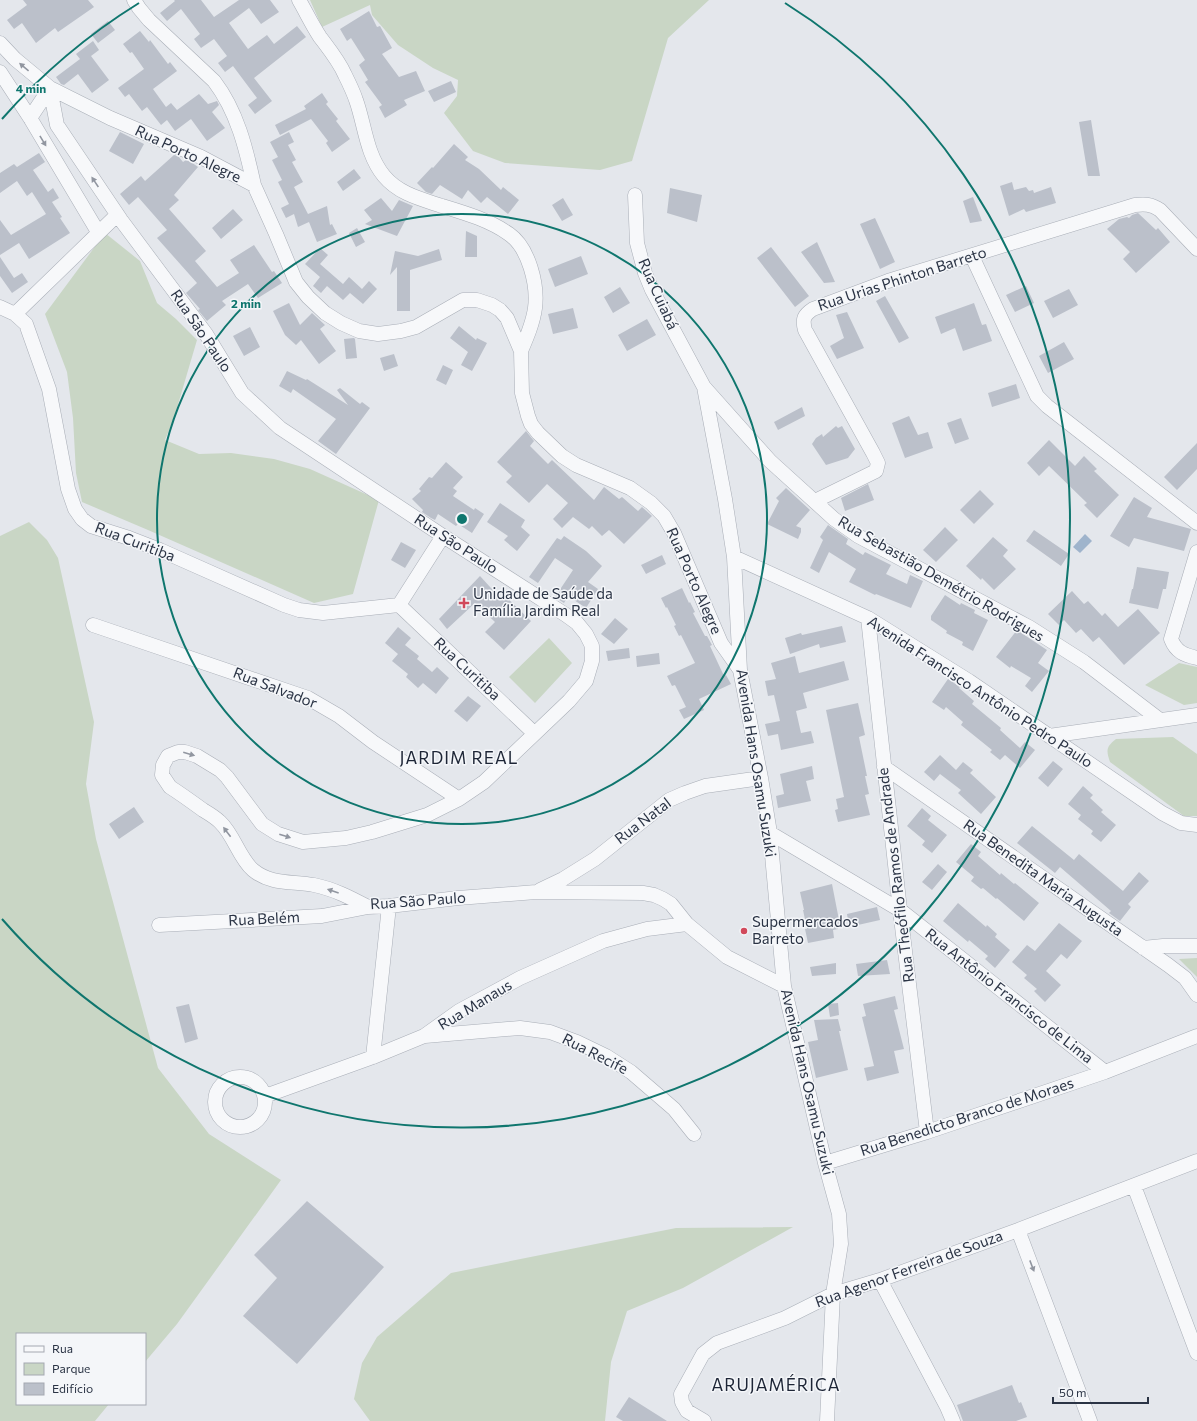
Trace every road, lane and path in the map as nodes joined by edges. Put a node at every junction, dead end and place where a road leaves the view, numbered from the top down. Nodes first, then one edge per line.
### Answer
1 (134, 0) edge
2 (299, 0) edge
3 (0, 43) edge
4 (0, 72) edge
5 (50, 88) junction
6 (30, 118) junction
7 (254, 185) junction
8 (635, 195) dead end
9 (117, 215) junction
10 (98, 232) junction
11 (1197, 249) edge
12 (972, 256) junction
13 (0, 307) edge
14 (15, 314) junction
15 (521, 351) junction
16 (704, 387) junction
17 (815, 501) junction
18 (1197, 523) edge
19 (443, 536) junction
20 (1197, 552) edge
21 (734, 557) junction
22 (399, 605) junction
23 (868, 618) junction
24 (93, 625) dead end
25 (1197, 658) edge
26 (740, 670) junction
27 (1197, 715) edge
28 (1160, 720) junction
29 (534, 733) junction
30 (1050, 736) junction
31 (884, 767) junction
32 (761, 778) junction
33 (459, 799) junction
34 (1197, 825) edge
35 (770, 833) junction
36 (536, 892) junction
37 (389, 906) junction
38 (368, 907) junction
39 (900, 910) junction
40 (687, 924) junction
41 (158, 925) dead end
42 (1197, 946) edge
43 (1143, 948) junction
44 (784, 986) junction
45 (1197, 994) edge
46 (424, 1036) junction
47 (1197, 1036) edge
48 (372, 1057) junction
49 (1105, 1072) junction
50 (265, 1096) dead end
51 (928, 1132) junction
52 (694, 1134) dead end
53 (1197, 1161) edge
54 (825, 1163) junction
55 (1134, 1186) junction
56 (1018, 1230) junction
57 (880, 1280) junction
58 (833, 1294) junction
59 (1197, 1353) edge
60 (704, 1421) edge
61 (827, 1421) edge
62 (953, 1421) edge
63 (1090, 1421) edge

1 - 7 street
2 - 15 street
5 -> 3 street, Rua Porto Alegre
4 - 6 street
5 - 6 street
5 - 7 street, Rua Porto Alegre
9 -> 5 street, Rua São Paulo
6 -> 10 street
7 - 15 street, Rua Porto Alegre
8 - 16 street, Rua Cuiabá
9 - 10 street
9 - 19 street, Rua São Paulo
10 - 14 street
11 - 12 street, Rua Urias Phinton Barreto
12 - 17 street, Rua Urias Phinton Barreto
12 - 18 street
13 - 14 street
14 - 22 street, Rua Curitiba
15 - 26 street, Rua Porto Alegre
16 - 17 street, Rua Sebastião Demétrio Rodrigues
16 - 21 street, Avenida Hans Osamu Suzuki
17 - 28 street, Rua Sebastião Demétrio Rodrigues
19 - 22 street
19 - 29 street, Rua São Paulo
20 - 25 street
21 - 23 street, Avenida Francisco Antônio Pedro Paulo
21 - 26 street, Avenida Hans Osamu Suzuki
22 - 29 street, Rua Curitiba
23 - 30 street, Avenida Francisco Antônio Pedro Paulo
23 - 31 street, Rua Theófilo Ramos de Andrade
24 - 33 street, Rua Salvador
26 - 32 street, Avenida Hans Osamu Suzuki
27 - 28 street
28 - 30 street
29 - 33 street, Rua São Paulo
30 - 34 street, Avenida Francisco Antônio Pedro Paulo
31 - 39 street, Rua Theófilo Ramos de Andrade
31 - 43 street, Rua Benedita Maria Augusta
32 - 35 street, Avenida Hans Osamu Suzuki
32 - 36 street, Rua Natal
38 -> 33 street, Rua São Paulo
35 - 39 street, Rua Antônio Francisco de Lima
35 - 44 street, Avenida Hans Osamu Suzuki
36 - 37 street, Rua São Paulo
36 - 40 street, Rua São Paulo
37 - 38 street, Rua São Paulo
37 - 48 street
38 - 41 street, Rua Belém
39 - 49 street, Rua Antônio Francisco de Lima
39 - 51 street, Rua Theófilo Ramos de Andrade
40 - 44 street, Rua São Paulo
40 - 46 street, Rua Manaus
42 - 43 street
43 - 45 street, Rua Benedita Maria Augusta
44 - 54 street, Avenida Hans Osamu Suzuki
46 - 48 street, Rua Manaus
46 - 52 street, Rua Recife
47 - 49 street, Rua Benedicto Branco de Moraes
48 - 50 street, Rua Manaus
49 - 51 street, Rua Benedicto Branco de Moraes
51 - 54 street, Rua Benedicto Branco de Moraes
53 - 55 street, Rua Agenor Ferreira de Souza
54 - 58 street, Avenida Hans Osamu Suzuki
55 - 56 street, Rua Agenor Ferreira de Souza
55 - 59 street
56 - 57 street, Rua Agenor Ferreira de Souza
56 -> 63 street
57 - 58 street, Rua Agenor Ferreira de Souza
57 - 62 street
58 - 60 street, Rua Agenor Ferreira de Souza
58 - 61 street, Avenida Hans Osamu Suzuki

